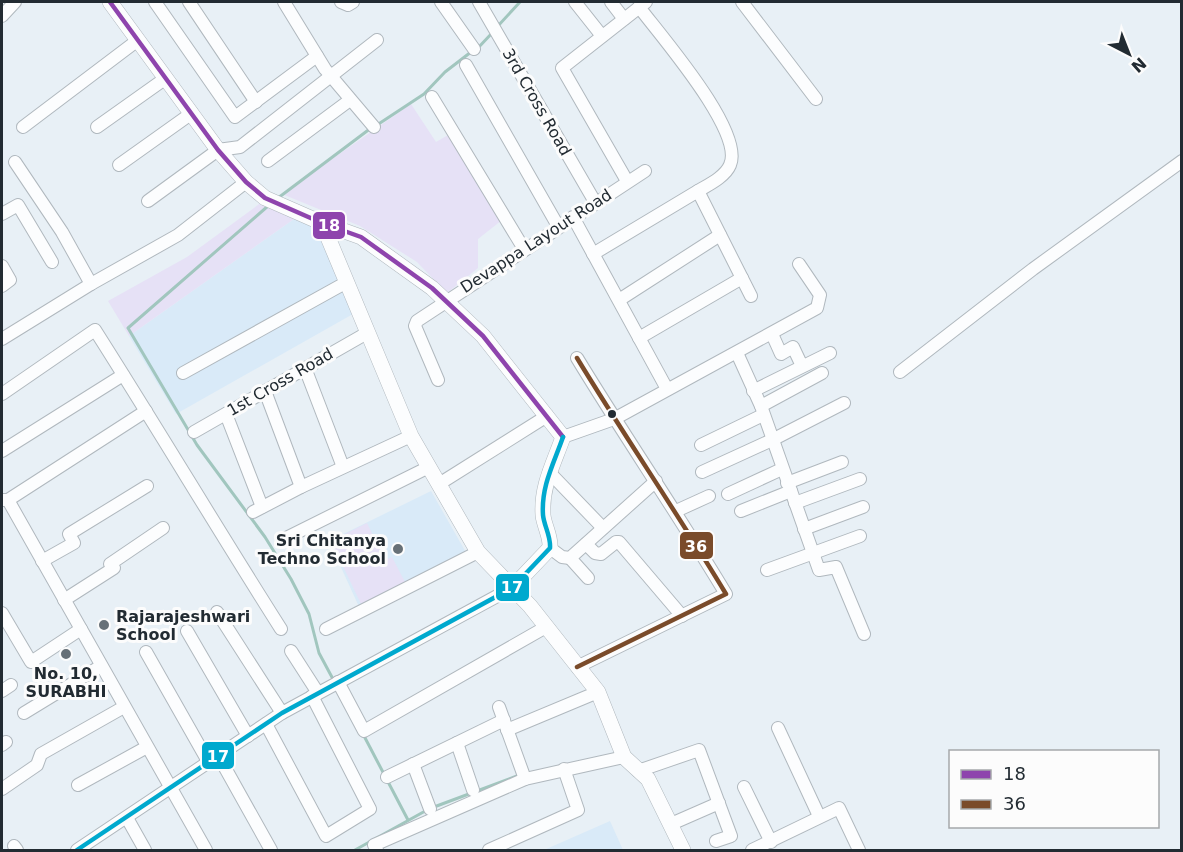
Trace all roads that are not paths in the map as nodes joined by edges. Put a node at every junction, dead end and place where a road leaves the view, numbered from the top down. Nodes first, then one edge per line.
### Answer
1 (15, 2) edge
2 (110, 2) edge
3 (155, 2) edge
4 (189, 2) edge
5 (284, 2) edge
6 (341, 2) edge
7 (353, 2) edge
8 (441, 2) edge
9 (479, 2) edge
10 (575, 2) edge
11 (611, 2) edge
12 (742, 2) edge
13 (642, 4) edge
14 (2, 16) edge
15 (624, 19) junction
16 (602, 36) junction
17 (138, 40) junction
18 (376, 40) dead end
19 (474, 49) dead end
20 (317, 56) junction
21 (466, 65) dead end
22 (331, 77) junction
23 (166, 78) junction
24 (432, 97) dead end
25 (816, 99) dead end
26 (350, 100) junction
27 (256, 102) junction
28 (192, 113) junction
29 (24, 127) dead end
30 (97, 127) dead end
31 (374, 127) dead end
32 (218, 150) junction
33 (268, 161) dead end
34 (1182, 161) edge
35 (15, 162) dead end
36 (119, 165) dead end
37 (645, 171) dead end
38 (627, 181) junction
39 (246, 182) junction
40 (698, 191) junction
41 (147, 201) dead end
42 (595, 202) junction
43 (2, 214) edge
44 (573, 217) junction
45 (322, 223) junction
46 (558, 226) junction
47 (720, 236) junction
48 (524, 249) junction
49 (593, 254) junction
50 (52, 262) dead end
51 (799, 264) dead end
52 (2, 266) edge
53 (742, 278) junction
54 (347, 282) junction
55 (91, 284) junction
56 (2, 286) edge
57 (751, 296) dead end
58 (619, 300) junction
59 (446, 301) junction
60 (367, 333) junction
61 (772, 334) junction
62 (639, 338) junction
63 (2, 339) edge
64 (737, 353) junction
65 (830, 353) dead end
66 (577, 358) dead end
67 (802, 366) junction
68 (306, 368) junction
69 (900, 372) dead end
70 (183, 373) dead end
71 (822, 373) dead end
72 (123, 375) junction
73 (438, 380) dead end
74 (667, 389) junction
75 (266, 391) junction
76 (753, 391) junction
77 (2, 394) edge
78 (844, 403) dead end
79 (762, 410) junction
80 (146, 411) junction
81 (226, 414) junction
82 (547, 416) junction
83 (614, 419) junction
84 (194, 432) dead end
85 (411, 436) junction
86 (563, 436) junction
87 (772, 440) junction
88 (701, 445) dead end
89 (2, 451) edge
90 (842, 462) dead end
91 (343, 467) junction
92 (429, 467) junction
93 (782, 469) junction
94 (549, 472) junction
95 (702, 472) dead end
96 (860, 478) dead end
97 (656, 481) junction
98 (439, 484) junction
99 (147, 486) dead end
100 (301, 487) junction
101 (791, 493) junction
102 (728, 494) dead end
103 (709, 496) dead end
104 (5, 500) edge
105 (863, 507) dead end
106 (676, 511) junction
107 (741, 511) dead end
108 (163, 528) dead end
109 (603, 528) junction
110 (804, 529) junction
111 (860, 536) dead end
112 (284, 539) dead end
113 (586, 543) junction
114 (550, 548) junction
115 (478, 552) junction
116 (813, 554) junction
117 (570, 558) junction
118 (42, 561) junction
119 (767, 570) dead end
120 (588, 578) dead end
121 (512, 588) junction
122 (64, 600) junction
123 (217, 612) dead end
124 (2, 613) edge
125 (682, 616) junction
126 (546, 627) junction
127 (81, 629) junction
128 (281, 629) dead end
129 (326, 629) dead end
130 (187, 631) dead end
131 (864, 634) dead end
132 (291, 651) dead end
133 (146, 652) dead end
134 (102, 666) junction
135 (577, 667) junction
136 (338, 682) junction
137 (598, 692) junction
138 (315, 695) junction
139 (499, 706) dead end
140 (124, 707) junction
141 (24, 713) dead end
142 (282, 713) junction
143 (266, 724) junction
144 (506, 725) junction
145 (778, 728) dead end
146 (248, 736) junction
147 (457, 743) junction
148 (147, 747) junction
149 (624, 757) junction
150 (214, 760) junction
151 (413, 765) junction
152 (564, 769) junction
153 (638, 771) junction
154 (387, 777) dead end
155 (525, 779) junction
156 (78, 785) dead end
157 (744, 787) dead end
158 (2, 789) edge
159 (170, 789) junction
160 (473, 790) dead end
161 (719, 803) junction
162 (430, 809) dead end
163 (819, 816) junction
164 (127, 818) junction
165 (671, 824) junction
166 (716, 841) dead end
167 (771, 842) junction
168 (78, 850) edge
169 (145, 850) edge
170 (206, 850) edge
171 (271, 850) edge
172 (377, 850) edge
173 (489, 850) edge
174 (683, 850) edge
175 (752, 850) edge
176 (859, 850) edge

1 - 14 street
2 - 17 street
3 - 27 street
4 - 27 street
5 - 20 street
6 - 7 street
8 - 19 street
9 - 42 street, 3rd Cross Road
10 - 16 street
11 - 15 street
12 - 25 street
13 - 15 street
13 - 40 street
15 - 16 street
16 - 38 street
17 - 23 street
17 - 29 street
18 - 22 street
20 - 22 street
20 - 27 street
21 - 46 street
22 - 26 street
22 - 32 street
23 - 28 street
23 - 30 street
24 - 48 street
26 - 31 street
26 - 33 street
28 - 32 street
28 - 36 street
32 - 39 street
32 - 41 street
34 - 69 street
35 - 55 street
37 - 38 street, Devappa Layout Road
38 - 42 street, Devappa Layout Road
39 - 45 street
39 - 55 street
40 - 47 street
40 - 49 street
42 - 44 street, Devappa Layout Road
43 - 50 street
44 - 46 street, Devappa Layout Road
44 - 49 street
45 - 54 street
45 - 59 street
46 - 48 street, Devappa Layout Road
47 - 53 street
47 - 58 street
48 - 59 street, Devappa Layout Road
49 - 58 street
51 - 61 street
52 - 56 street
53 - 57 street
53 - 62 street
54 - 60 street
54 - 70 street
55 - 63 street
58 - 62 street
59 - 73 street, Devappa Layout Road
59 - 82 street
60 - 68 street, 1st Cross Road
60 - 85 street
61 - 64 street
61 - 67 street
62 - 74 street
64 - 74 street
64 - 76 street
65 - 67 street
66 - 83 street
67 - 76 street
68 - 75 street, 1st Cross Road
68 - 91 street
71 - 79 street
72 - 77 street
72 - 80 street
72 - 89 street
74 - 83 street
75 - 81 street, 1st Cross Road
75 - 100 street
76 - 79 street
78 - 87 street
79 - 87 street
79 - 88 street
80 - 104 street
80 - 128 street
81 - 84 street, 1st Cross Road
81 - 100 street
82 - 86 street
82 - 98 street
83 - 86 street
83 - 97 street
85 - 91 street
85 - 92 street
86 - 94 street
87 - 93 street
87 - 95 street
90 - 101 street
91 - 100 street
92 - 98 street
92 - 112 street
93 - 101 street
93 - 102 street
94 - 109 street
94 - 114 street
96 - 101 street
97 - 106 street
97 - 109 street
98 - 115 street
99 - 118 street
101 - 107 street
101 - 110 street
103 - 106 street
104 - 118 street
105 - 110 street
106 - 125 street
108 - 122 street
109 - 113 street
110 - 116 street
111 - 116 street
113 - 117 street
113 - 125 street
114 - 117 street
114 - 121 street
115 - 121 street
115 - 129 street
116 - 119 street
116 - 131 street
117 - 120 street
118 - 122 street
121 - 126 street
121 - 136 street
122 - 127 street
123 - 142 street
124 - 127 street
125 - 135 street
126 - 135 street
126 - 136 street
127 - 134 street
130 - 146 street
132 - 138 street
133 - 150 street
134 - 140 street
134 - 141 street
135 - 137 street
136 - 138 street
137 - 144 street
137 - 149 street
138 - 142 street
138 - 143 street
139 - 144 street
140 - 148 street
140 - 158 street
142 - 143 street
143 - 146 street
144 - 147 street
144 - 155 street
145 - 163 street
146 - 150 street
147 - 151 street
147 - 160 street
148 - 156 street
148 - 159 street
149 - 152 street
149 - 153 street
150 - 159 street
150 - 171 street
151 - 154 street
151 - 162 street
152 - 155 street
152 - 173 street
153 - 161 street
153 - 165 street
155 - 172 street
157 - 167 street
159 - 164 street
159 - 170 street
161 - 165 street
161 - 166 street
163 - 167 street
163 - 176 street
164 - 168 street
164 - 169 street
165 - 174 street
167 - 175 street

